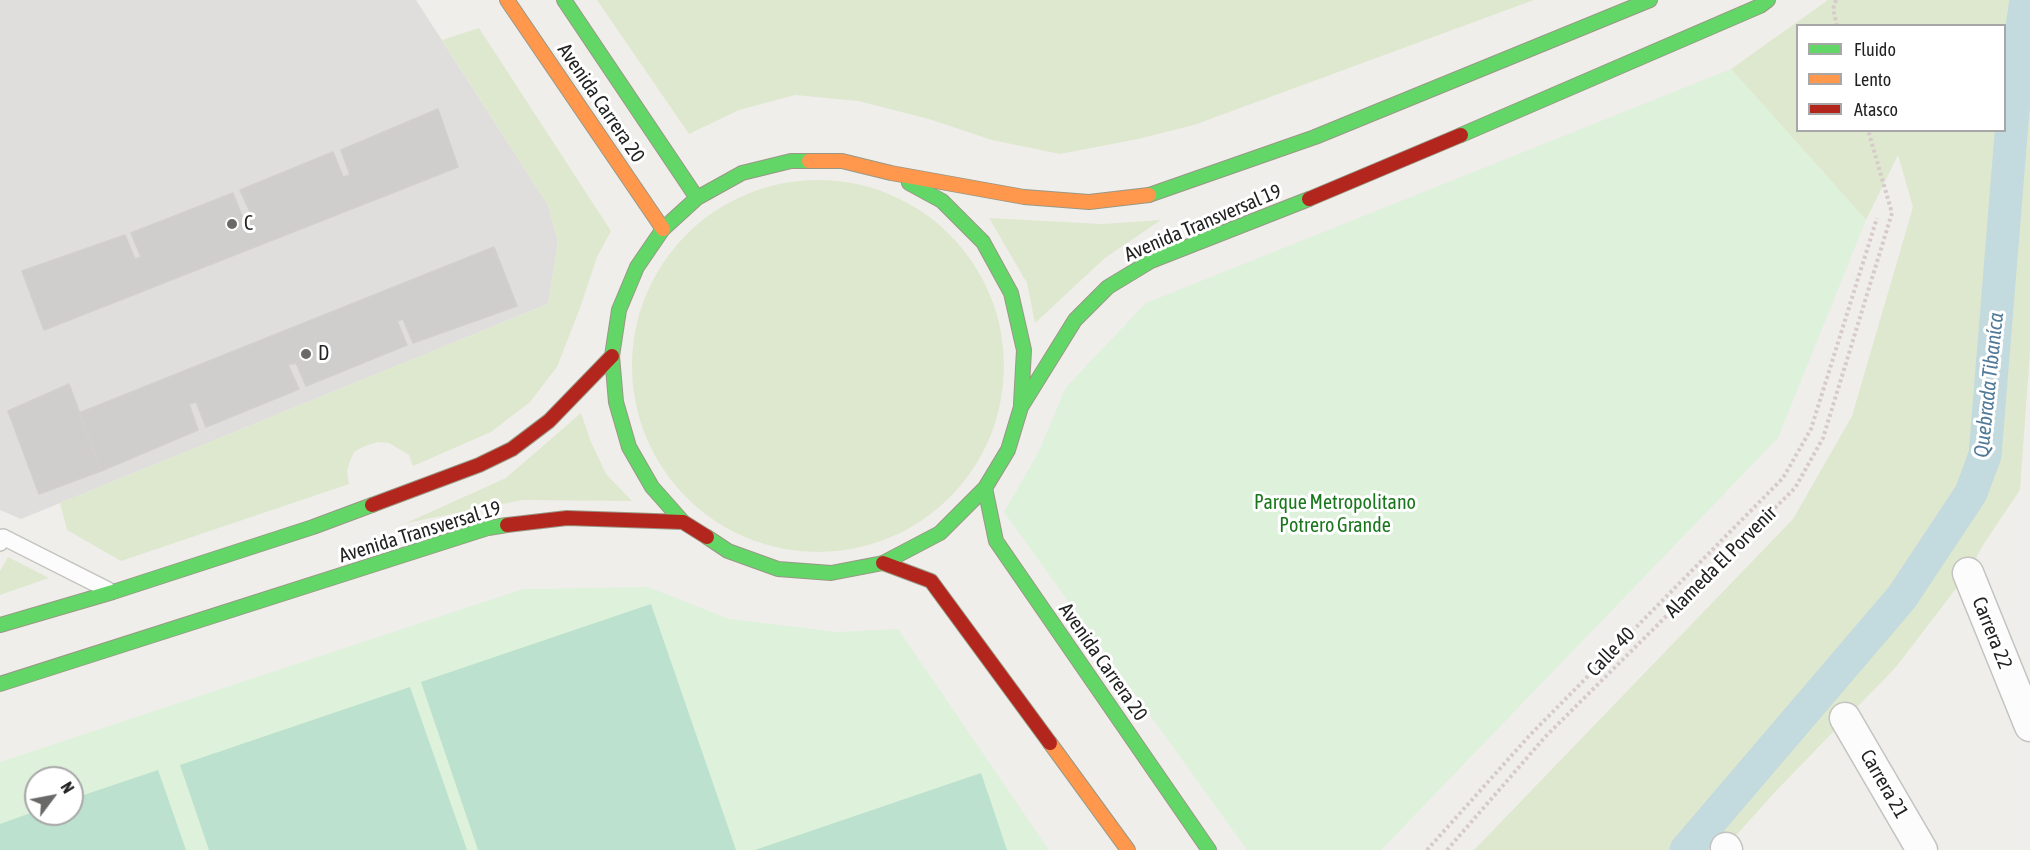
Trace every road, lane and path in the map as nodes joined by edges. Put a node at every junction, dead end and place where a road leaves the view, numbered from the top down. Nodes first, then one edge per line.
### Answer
1 (507, 0) edge
2 (564, 0) edge
3 (1650, 0) edge
4 (1768, 0) edge
5 (1836, 0) edge
6 (1837, 24) edge
7 (1869, 132) edge
8 (891, 173) junction
9 (698, 198) junction
10 (1877, 218) dead end
11 (663, 229) junction
12 (612, 356) junction
13 (1021, 407) junction
14 (986, 488) junction
15 (683, 522) junction
16 (0, 543) edge
17 (883, 563) junction
18 (1968, 573) dead end
19 (113, 592) junction
20 (0, 625) edge
21 (0, 684) edge
22 (1845, 718) dead end
23 (2030, 726) edge
24 (1128, 850) edge
25 (1209, 850) edge
26 (1427, 850) edge
27 (1447, 850) edge
28 (1922, 850) edge

1 - 11 main road, Avenida Carrera 20
2 - 9 main road, Avenida Carrera 20
3 - 8 main road, Avenida Transversal 19
4 - 13 main road, Avenida Transversal 19
5 - 6 path
7 - 27 path, Alameda El Porvenir
8 - 9 main road, Avenida Transversal 19
8 - 13 main road
9 - 11 main road, Avenida Transversal 19
10 - 26 path, Calle 40
11 - 12 main road, Avenida Transversal 19
12 - 15 main road
12 - 19 main road, Avenida Transversal 19
13 - 14 main road, Avenida Transversal 19
14 - 17 main road, Avenida Transversal 19
14 - 25 main road, Avenida Carrera 20
15 - 17 main road, Avenida Transversal 19
15 - 21 main road, Avenida Transversal 19
16 - 19 lane
17 - 24 main road
18 - 23 street, Carrera 22
19 - 20 main road, Avenida Transversal 19
22 - 28 street, Carrera 21

